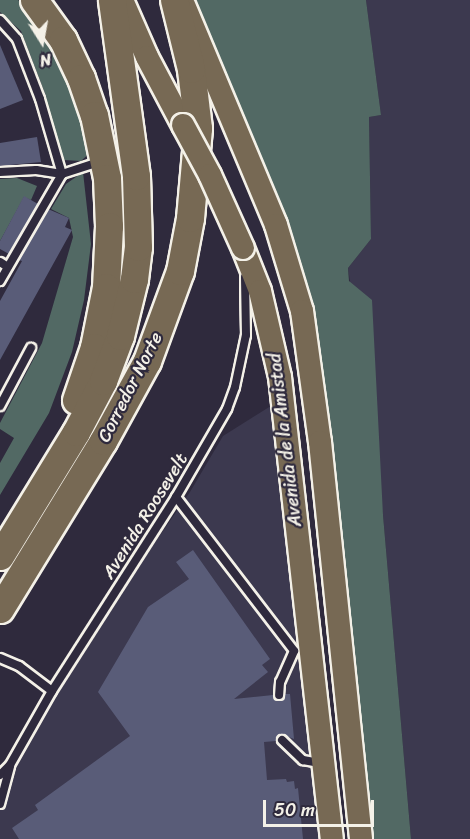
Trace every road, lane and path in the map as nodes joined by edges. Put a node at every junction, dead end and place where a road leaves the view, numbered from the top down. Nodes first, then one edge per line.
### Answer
1 (112, 0) edge
2 (122, 0) edge
3 (174, 0) edge
4 (182, 0) edge
5 (41, 5) edge
6 (0, 20) edge
7 (104, 161) junction
8 (0, 172) edge
9 (62, 174) junction
10 (243, 248) junction
11 (0, 262) edge
12 (8, 267) junction
13 (0, 281) edge
14 (31, 348) dead end
15 (0, 406) edge
16 (176, 497) junction
17 (25, 518) junction
18 (0, 556) edge
19 (0, 609) edge
20 (303, 649) junction
21 (0, 658) edge
22 (52, 691) junction
23 (279, 695) dead end
24 (282, 740) dead end
25 (324, 764) junction
26 (10, 765) junction
27 (0, 775) edge
28 (0, 804) edge
29 (332, 839) edge
30 (361, 839) edge

1 - 17 highway, Corredor Norte
2 - 10 main road, Avenida de la Amistad, bridge
3 - 19 highway, Corredor Norte
4 - 30 main road, Avenida de la Amistad
5 - 7 highway
6 - 9 lane
7 - 9 lane
7 - 17 highway
8 - 9 lane
9 - 12 lane
10 - 16 lane, Avenida Roosevelt
10 - 20 main road, Avenida de la Amistad
11 - 12 lane
12 - 13 lane
14 - 15 lane
16 - 20 lane
16 - 22 lane, Avenida Roosevelt
17 - 18 highway, Corredor Norte
20 - 23 lane
20 - 25 main road, Avenida de la Amistad
21 - 22 lane
22 - 26 lane, Avenida Roosevelt
24 - 25 lane
25 - 29 main road, Avenida de la Amistad
26 - 27 lane, Avenida Roosevelt
26 - 28 lane

